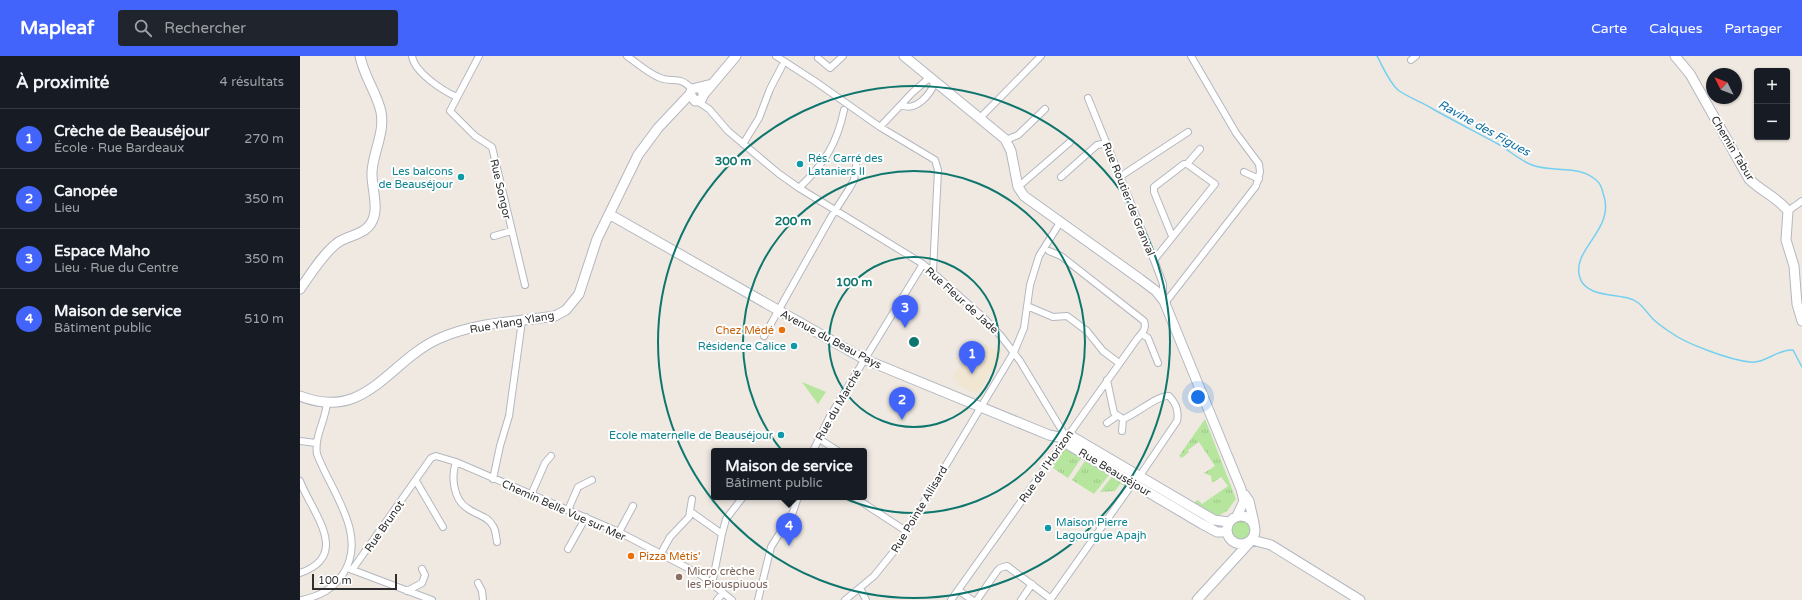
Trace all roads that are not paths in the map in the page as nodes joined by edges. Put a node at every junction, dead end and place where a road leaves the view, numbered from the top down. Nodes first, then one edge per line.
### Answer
1 (360, 56) edge
2 (412, 56) edge
3 (479, 56) edge
4 (627, 56) edge
5 (736, 56) edge
6 (776, 56) edge
7 (844, 56) edge
8 (904, 56) edge
9 (1040, 56) edge
10 (1191, 56) edge
11 (1675, 56) edge
12 (818, 58) dead end
13 (782, 66) dead end
14 (933, 80) junction
15 (697, 95) junction
16 (457, 97) junction
17 (1088, 98) dead end
18 (901, 104) junction
19 (1045, 109) dead end
20 (844, 110) dead end
21 (980, 118) junction
22 (880, 128) junction
23 (1188, 132) dead end
24 (1006, 140) junction
25 (1070, 142) dead end
26 (1106, 143) junction
27 (743, 144) junction
28 (1200, 149) dead end
29 (858, 159) dead end
30 (1187, 164) junction
31 (1244, 172) dead end
32 (1121, 176) junction
33 (1061, 177) dead end
34 (1259, 179) junction
35 (1018, 187) junction
36 (799, 188) junction
37 (1802, 201) edge
38 (835, 211) junction
39 (1788, 211) junction
40 (609, 214) junction
41 (1060, 221) junction
42 (511, 231) junction
43 (494, 236) dead end
44 (1172, 236) junction
45 (1049, 251) dead end
46 (1154, 260) junction
47 (923, 264) junction
48 (933, 272) junction
49 (524, 285) dead end
50 (300, 289) edge
51 (1164, 302) junction
52 (1027, 306) junction
53 (777, 310) junction
54 (522, 321) junction
55 (1802, 321) edge
56 (1142, 334) junction
57 (764, 336) dead end
58 (1014, 352) junction
59 (864, 359) junction
60 (1119, 363) junction
61 (1158, 363) dead end
62 (1107, 380) junction
63 (300, 396) edge
64 (327, 402) junction
65 (980, 408) junction
66 (1120, 417) junction
67 (1107, 423) dead end
68 (1122, 431) dead end
69 (1066, 437) junction
70 (818, 438) junction
71 (300, 441) edge
72 (316, 443) junction
73 (814, 448) edge
74 (833, 448) edge
75 (551, 456) dead end
76 (431, 458) joint
77 (456, 462) junction
78 (493, 479) junction
79 (592, 480) dead end
80 (1136, 480) junction
81 (416, 481) junction
82 (300, 482) edge
83 (1241, 489) junction
84 (531, 495) junction
85 (692, 499) dead end
86 (741, 500) edge
87 (797, 500) edge
88 (859, 500) edge
89 (633, 506) dead end
90 (568, 510) junction
91 (691, 512) junction
92 (586, 517) junction
93 (1233, 519) junction
94 (1255, 525) junction
95 (443, 527) dead end
96 (906, 531) junction
97 (619, 532) junction
98 (722, 534) junction
99 (1229, 536) junction
100 (1251, 541) junction
101 (497, 542) dead end
102 (1271, 545) junction
103 (568, 549) dead end
104 (660, 555) junction
105 (350, 569) junction
106 (422, 569) dead end
107 (1223, 570) junction
108 (300, 573) edge
109 (478, 583) dead end
110 (712, 584) junction
111 (1032, 584) junction
112 (860, 588) junction
113 (958, 590) junction
114 (407, 591) junction
115 (723, 593) junction
116 (1050, 599) edge
117 (302, 600) edge
118 (432, 600) edge
119 (483, 600) edge
120 (717, 600) edge
121 (732, 600) edge
122 (758, 600) edge
123 (845, 600) edge
124 (866, 600) edge
125 (951, 600) edge
126 (972, 600) edge
127 (977, 600) edge
128 (1021, 600) edge
129 (1197, 600) edge
130 (1360, 600) edge

1 - 50 street
2 - 16 street
3 - 16 street
4 - 15 street
5 - 15 street
6 - 22 street
7 - 12 street
8 - 14 street
9 - 21 street
10 - 34 street
11 - 39 street, Chemin Tabur
13 - 27 street
14 - 18 street
14 - 18 street
14 - 21 street
15 - 27 street, Rue Fleur de Jade
15 - 40 street, Rue Ylang Ylang
16 - 42 street, Rue Songor
17 - 26 street, Rue Routier de Granval
18 - 22 street
19 - 24 street
20 - 36 street
21 - 24 street
22 - 48 street
23 - 32 street
24 - 35 street, Rue Routier de Granval
25 - 35 street
26 - 32 street, Rue Routier de Granval
26 - 33 street
27 - 36 street, Rue Fleur de Jade
28 - 30 street
29 - 38 street
30 - 44 street
30 - 44 street
31 - 34 street
32 - 46 street, Rue Routier de Granval
34 - 51 street
35 - 41 street, Rue Routier de Granval
36 - 38 street, Rue Fleur de Jade
37 - 39 street
38 - 47 street, Rue Fleur de Jade
38 - 53 street
39 - 55 street
40 - 53 street, Avenue du Beau Pays
40 - 54 street, Rue Ylang Ylang
41 - 51 street, Rue Routier de Granval
41 - 52 street, Rue Pointe Allisard
42 - 43 street, Rue Songor
42 - 49 street, Rue Songor
44 - 46 street
45 - 56 street
46 - 51 street, Rue Routier de Granval
47 - 48 street, Rue Fleur de Jade
47 - 59 street, Rue du Marché
48 - 58 street, Rue Fleur de Jade
51 - 83 street, Rue Routier de Granval
52 - 58 street, Rue Pointe Allisard
52 - 60 street
53 - 57 street
53 - 59 street, Avenue du Beau Pays
54 - 64 street, Rue Ylang Ylang
54 - 78 street
56 - 60 street, Rue de l'Horizon
56 - 61 street
58 - 65 street, Rue Pointe Allisard
58 - 69 street, Rue Fleur de Jade
59 - 65 street, Avenue du Beau Pays
59 - 70 street, Rue du Marché
60 - 62 street, Rue de l'Horizon
62 - 66 street
62 - 69 street, Rue de l'Horizon
63 - 64 street, Rue Ylang Ylang
64 - 72 street
65 - 69 street, Avenue du Beau Pays
65 - 96 street, Rue Pointe Allisard
66 - 67 street
66 - 68 street
66 - 80 street
69 - 80 street, Rue Beauséjour
69 - 113 street, Rue de l'Horizon
70 - 73 street, Rue du Marché
70 - 74 street
71 - 72 street
72 - 105 street
75 - 84 street
76 - 77 street, Chemin Belle Vue sur Mer
76 - 81 street, Rue Brunot
77 - 78 street, Chemin Belle Vue sur Mer
77 - 101 street
78 - 84 street, Chemin Belle Vue sur Mer
79 - 90 street
80 - 93 street, Rue Beauséjour
80 - 99 street, Rue Beauséjour
80 - 116 street
81 - 95 street
81 - 105 street, Rue Brunot
82 - 108 street
83 - 93 street
83 - 94 street, Rue Routier de Granval
84 - 90 street, Chemin Belle Vue sur Mer
85 - 91 street
86 - 98 street
87 - 122 street
88 - 96 street
89 - 97 street
90 - 92 street, Chemin Belle Vue sur Mer
91 - 98 street
91 - 104 street
92 - 97 street, Chemin Belle Vue sur Mer
92 - 103 street
93 - 94 street
93 - 99 street
94 - 100 street
94 - 102 street
96 - 112 street, Rue Pointe Allisard
97 - 104 street, Chemin Belle Vue sur Mer
98 - 110 street
99 - 100 street
99 - 107 street
100 - 102 street
100 - 107 street
102 - 130 street
104 - 110 street, Chemin Belle Vue sur Mer
105 - 114 street
105 - 117 street, Rue Brunot
106 - 114 street
107 - 129 street
109 - 119 street
110 - 115 street, Chemin Belle Vue sur Mer
111 - 116 street
111 - 127 street
111 - 128 street
112 - 123 street, Rue Pointe Allisard
112 - 124 street
113 - 125 street, Rue de l'Horizon
113 - 126 street
114 - 118 street
115 - 120 street
115 - 121 street, Chemin Belle Vue sur Mer

